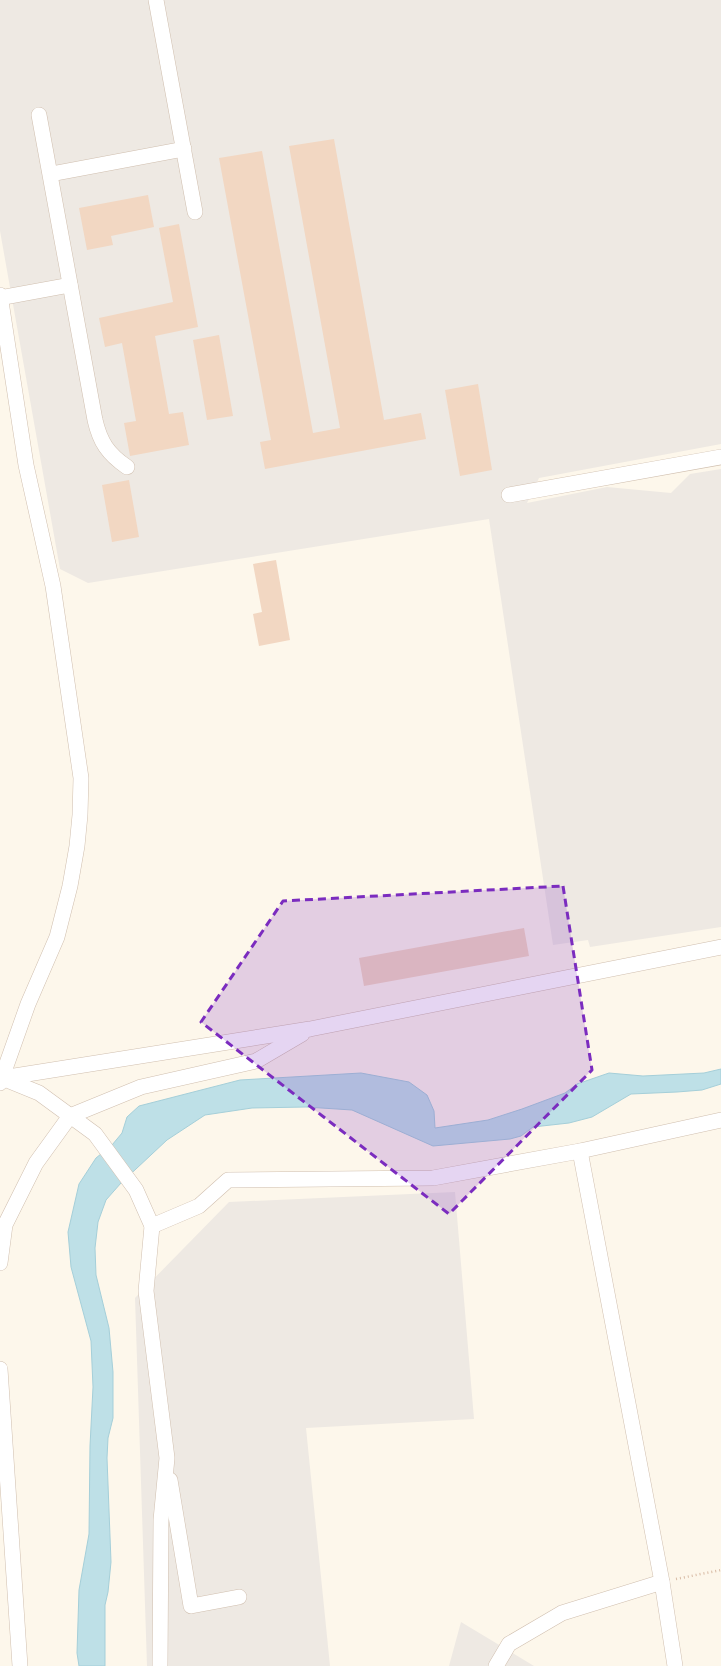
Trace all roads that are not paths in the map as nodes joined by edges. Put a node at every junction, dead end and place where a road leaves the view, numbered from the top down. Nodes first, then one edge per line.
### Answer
1 (156, 0) edge
2 (39, 115) dead end
3 (184, 149) junction
4 (51, 174) junction
5 (195, 212) dead end
6 (70, 285) junction
7 (0, 297) edge
8 (721, 457) edge
9 (127, 467) dead end
10 (509, 495) dead end
11 (721, 947) edge
12 (310, 1029) junction
13 (1, 1080) edge
14 (70, 1116) junction
15 (721, 1120) edge
16 (580, 1151) junction
17 (152, 1226) junction
18 (0, 1263) edge
19 (0, 1369) edge
20 (167, 1458) junction
21 (662, 1582) junction
22 (239, 1597) dead end
23 (20, 1666) edge
24 (160, 1666) edge
25 (496, 1666) edge
26 (675, 1666) edge

1 - 3 street
2 - 4 street
3 - 4 street
3 - 5 street
4 - 6 street
6 - 7 street
6 - 9 street
7 - 13 street
8 - 10 street
11 - 12 street
12 - 13 street
12 - 14 street
13 - 14 street
14 - 17 street
14 - 18 street
15 - 16 street
16 - 17 street
16 - 21 street
17 - 20 street
19 - 23 street
20 - 22 street
20 - 24 street
21 - 25 street
21 - 26 street

